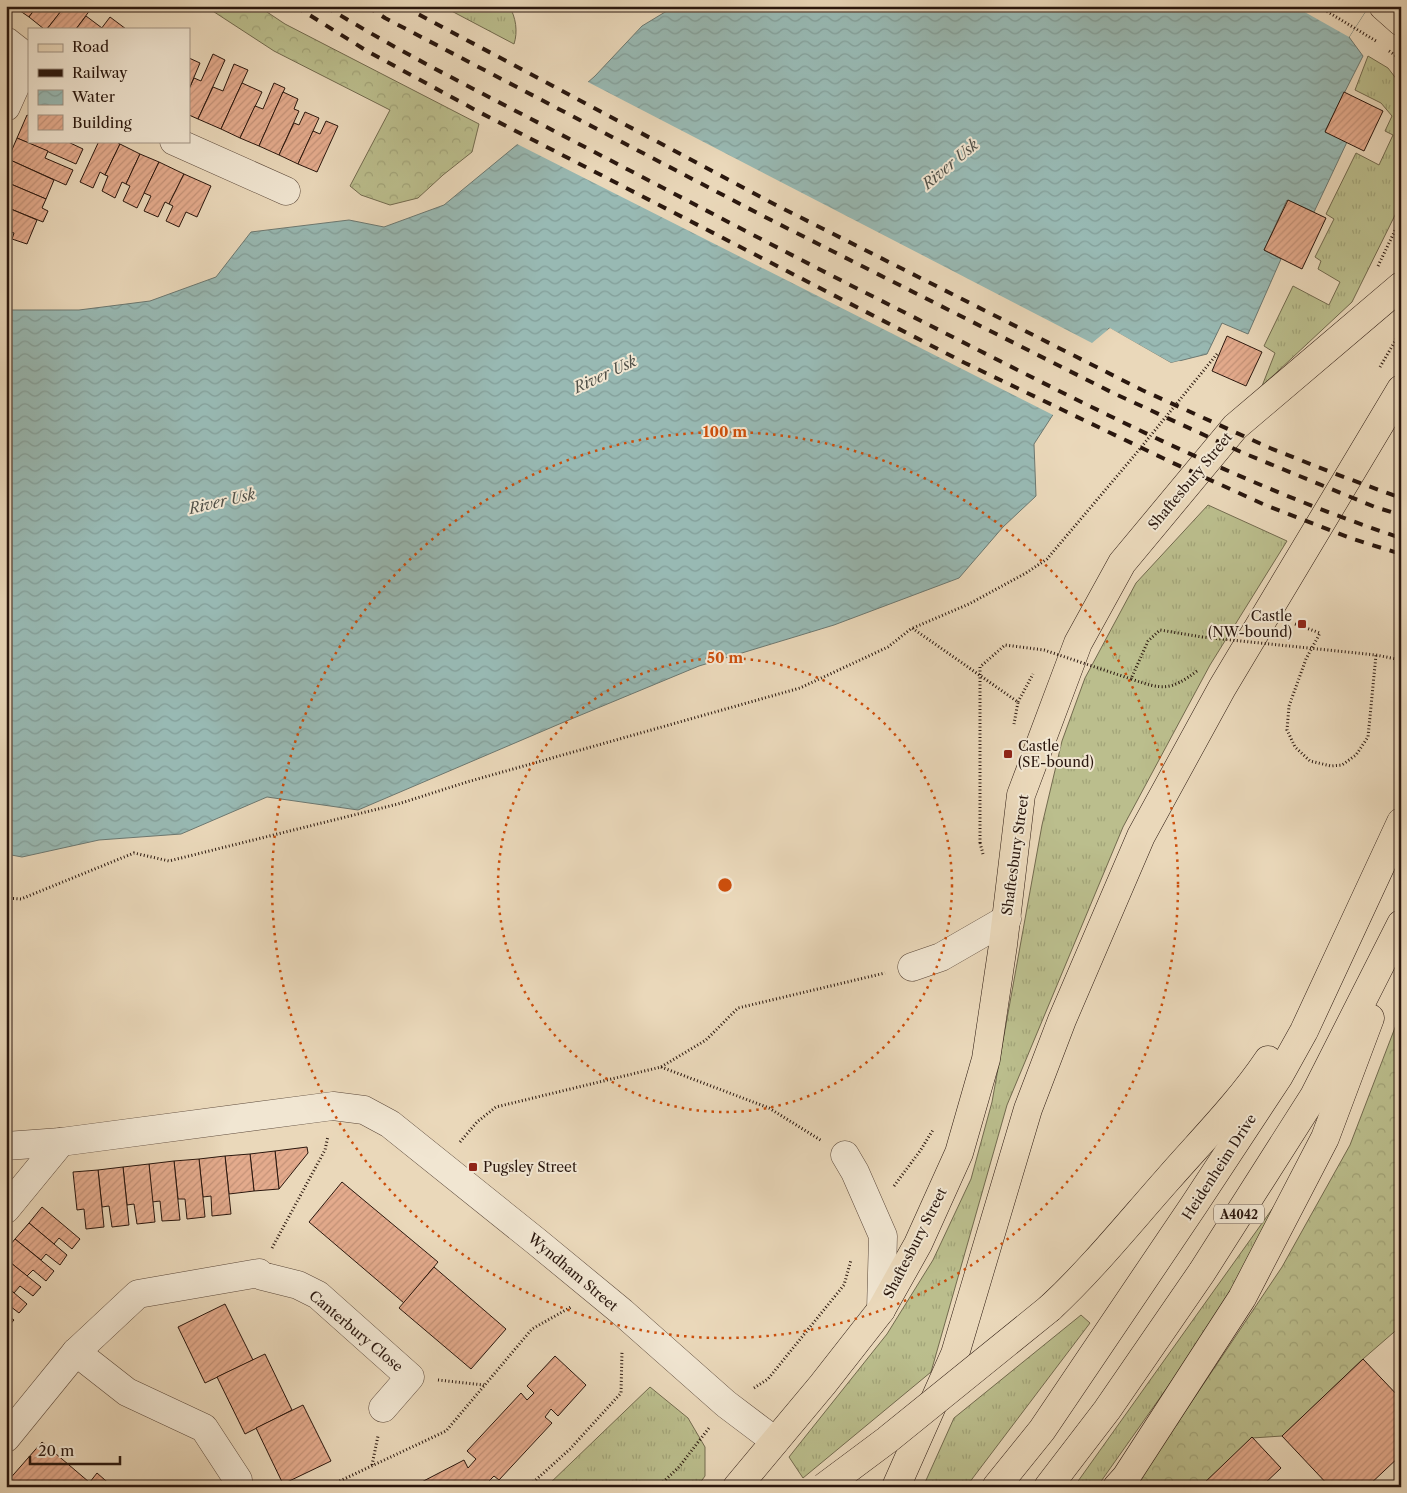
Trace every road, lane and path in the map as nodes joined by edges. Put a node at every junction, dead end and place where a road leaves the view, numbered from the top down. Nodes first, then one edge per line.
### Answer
1 (1318, 6) edge
2 (1368, 37) dead end
3 (6, 41) edge
4 (28, 58) edge
5 (6, 107) edge
6 (176, 142) edge
7 (286, 191) dead end
8 (1401, 218) edge
9 (1377, 268) dead end
10 (1401, 286) edge
11 (1217, 354) dead end
12 (1401, 389) edge
13 (1267, 613) junction
14 (912, 628) junction
15 (1376, 656) junction
16 (1401, 660) edge
17 (1201, 664) dead end
18 (1131, 679) junction
19 (1013, 728) dead end
20 (1401, 822) edge
21 (989, 848) dead end
22 (6, 898) edge
23 (1006, 919) junction
24 (1401, 924) edge
25 (1401, 937) edge
26 (1340, 952) junction
27 (912, 967) joint
28 (661, 1067) junction
29 (333, 1106) junction
30 (936, 1126) dead end
31 (61, 1142) junction
32 (6, 1146) edge
33 (846, 1155) joint
34 (441, 1165) junction
35 (6, 1209) edge
36 (874, 1214) junction
37 (853, 1252) dead end
38 (259, 1273) junction
39 (597, 1292) junction
40 (881, 1310) junction
41 (622, 1312) junction
42 (76, 1352) junction
43 (410, 1377) junction
44 (485, 1385) junction
45 (726, 1404) junction
46 (383, 1408) dead end
47 (6, 1438) edge
48 (775, 1442) junction
49 (238, 1480) dead end
50 (327, 1487) edge
51 (528, 1487) edge
52 (658, 1487) edge
53 (736, 1487) edge
54 (824, 1487) edge
55 (896, 1487) edge
56 (996, 1487) edge
57 (1048, 1487) edge
58 (1117, 1487) edge

1 - 2 path
3 - 4 street
4 - 5 street
6 - 7 street
8 - 9 path
10 - 23 main road, Shaftesbury Street
11 - 14 path
12 - 13 main road
13 - 15 path
13 - 55 main road
14 - 19 path
14 - 22 path
15 - 16 path, bridge
15 - 18 path, bridge
17 - 18 path
18 - 21 path, bridge
20 - 26 main road, Heidenheim Drive / A4042
23 - 27 street
23 - 40 main road, Shaftesbury Street
24 - 57 main road, A4042
25 - 58 main road, A4042
26 - 54 main road, A4042, bridge
26 - 56 main road, Heidenheim Drive / A4042
27 - 28 path
28 - 33 path
28 - 34 path
29 - 31 street
29 - 34 street, Wyndham Street
29 - 38 path
30 - 36 path
31 - 32 street
31 - 35 street
33 - 36 street
34 - 39 street, Wyndham Street
36 - 40 street
37 - 45 path
38 - 42 street, Canterbury Close
38 - 43 street, Canterbury Close
39 - 41 street, Wyndham Street
39 - 44 path
40 - 48 main road, Shaftesbury Street
41 - 45 street, Wyndham Street
41 - 51 path
42 - 47 street, Canterbury Close
42 - 49 street
43 - 44 path
43 - 46 street, Canterbury Close
44 - 50 path
45 - 48 street, Wyndham Street
45 - 52 path
48 - 53 main road, Shaftesbury Street

